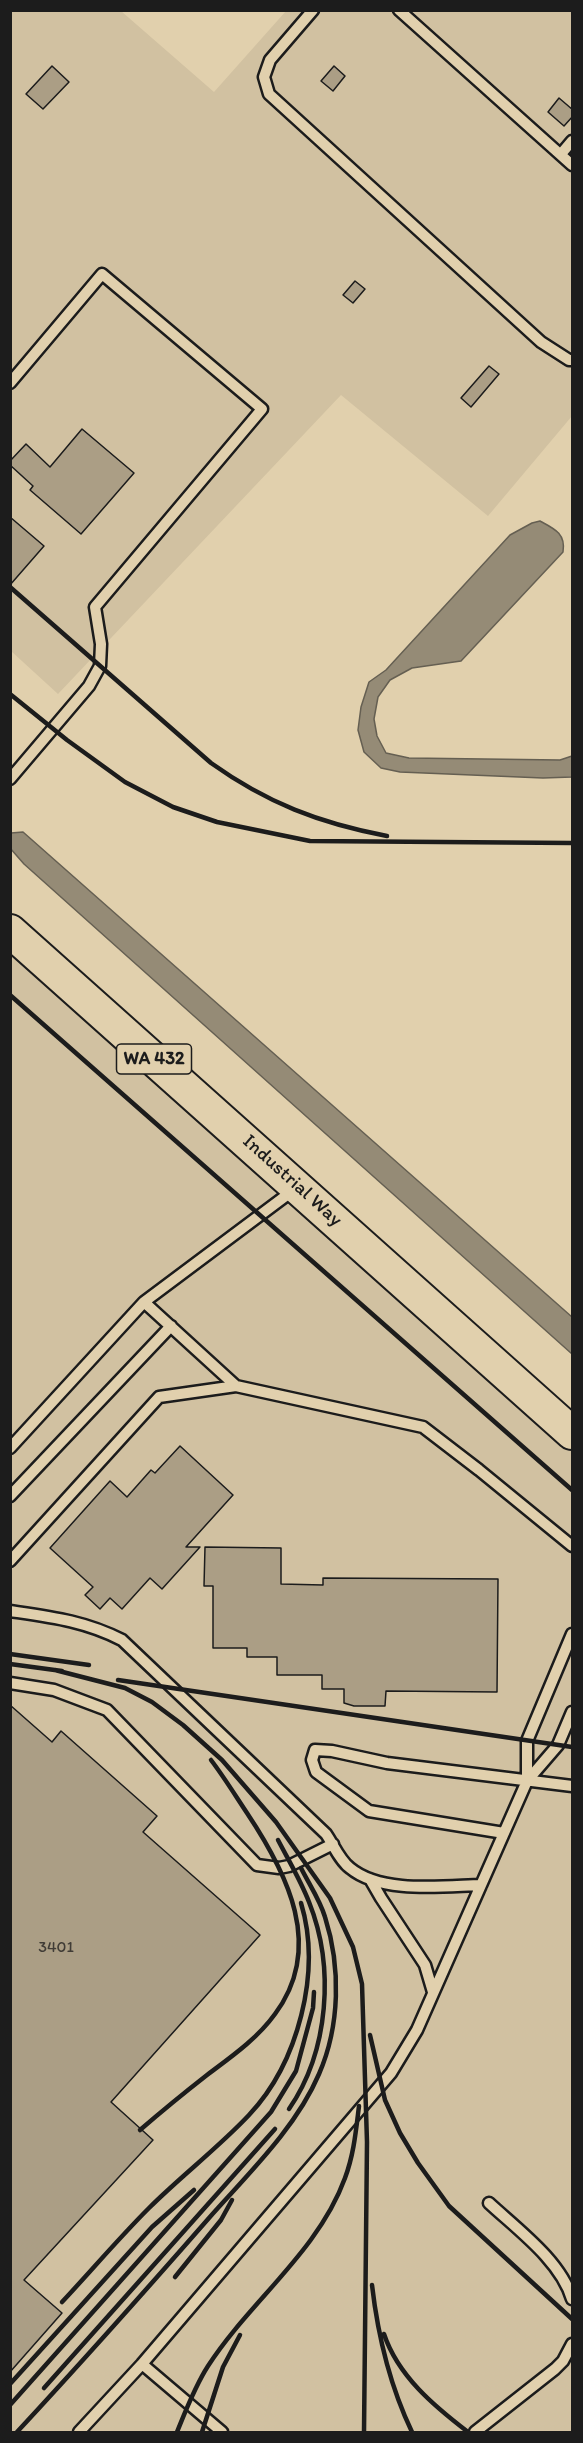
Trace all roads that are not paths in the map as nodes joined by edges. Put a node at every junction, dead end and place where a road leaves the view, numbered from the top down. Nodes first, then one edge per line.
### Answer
1 (314, 10) edge
2 (399, 10) edge
3 (573, 141) edge
4 (561, 154) junction
5 (573, 165) edge
6 (573, 360) edge
7 (10, 383) edge
8 (10, 779) edge
9 (10, 931) edge
10 (298, 1186) junction
11 (144, 1302) junction
12 (171, 1326) junction
13 (236, 1386) junction
14 (573, 1432) edge
15 (10, 1448) edge
16 (10, 1496) edge
17 (573, 1546) edge
18 (10, 1561) edge
19 (10, 1611) edge
20 (573, 1634) edge
21 (10, 1683) edge
22 (573, 1712) edge
23 (527, 1781) junction
24 (573, 1786) edge
25 (504, 1833) junction
26 (333, 1844) junction
27 (370, 1879) junction
28 (481, 1885) junction
29 (433, 1992) junction
30 (489, 2203) dead end
31 (573, 2299) edge
32 (573, 2344) edge
33 (142, 2364) junction
34 (80, 2433) edge
35 (222, 2433) edge
36 (475, 2433) edge

1 - 6 lane
2 - 4 lane
3 - 4 lane
4 - 5 lane
7 - 8 lane
9 - 10 main road, Industrial Way / WA 432
10 - 11 lane
10 - 14 main road, Industrial Way / WA 432
11 - 12 lane
11 - 15 lane
12 - 13 lane
12 - 16 lane
13 - 17 lane
13 - 18 lane
19 - 26 lane
20 - 23 lane
21 - 26 lane
22 - 23 lane
23 - 24 lane
23 - 25 lane
23 - 25 lane
25 - 28 lane
26 - 27 lane
27 - 28 lane
27 - 29 lane
28 - 29 lane
29 - 33 lane
30 - 31 lane
32 - 36 lane
33 - 34 lane
33 - 35 lane

